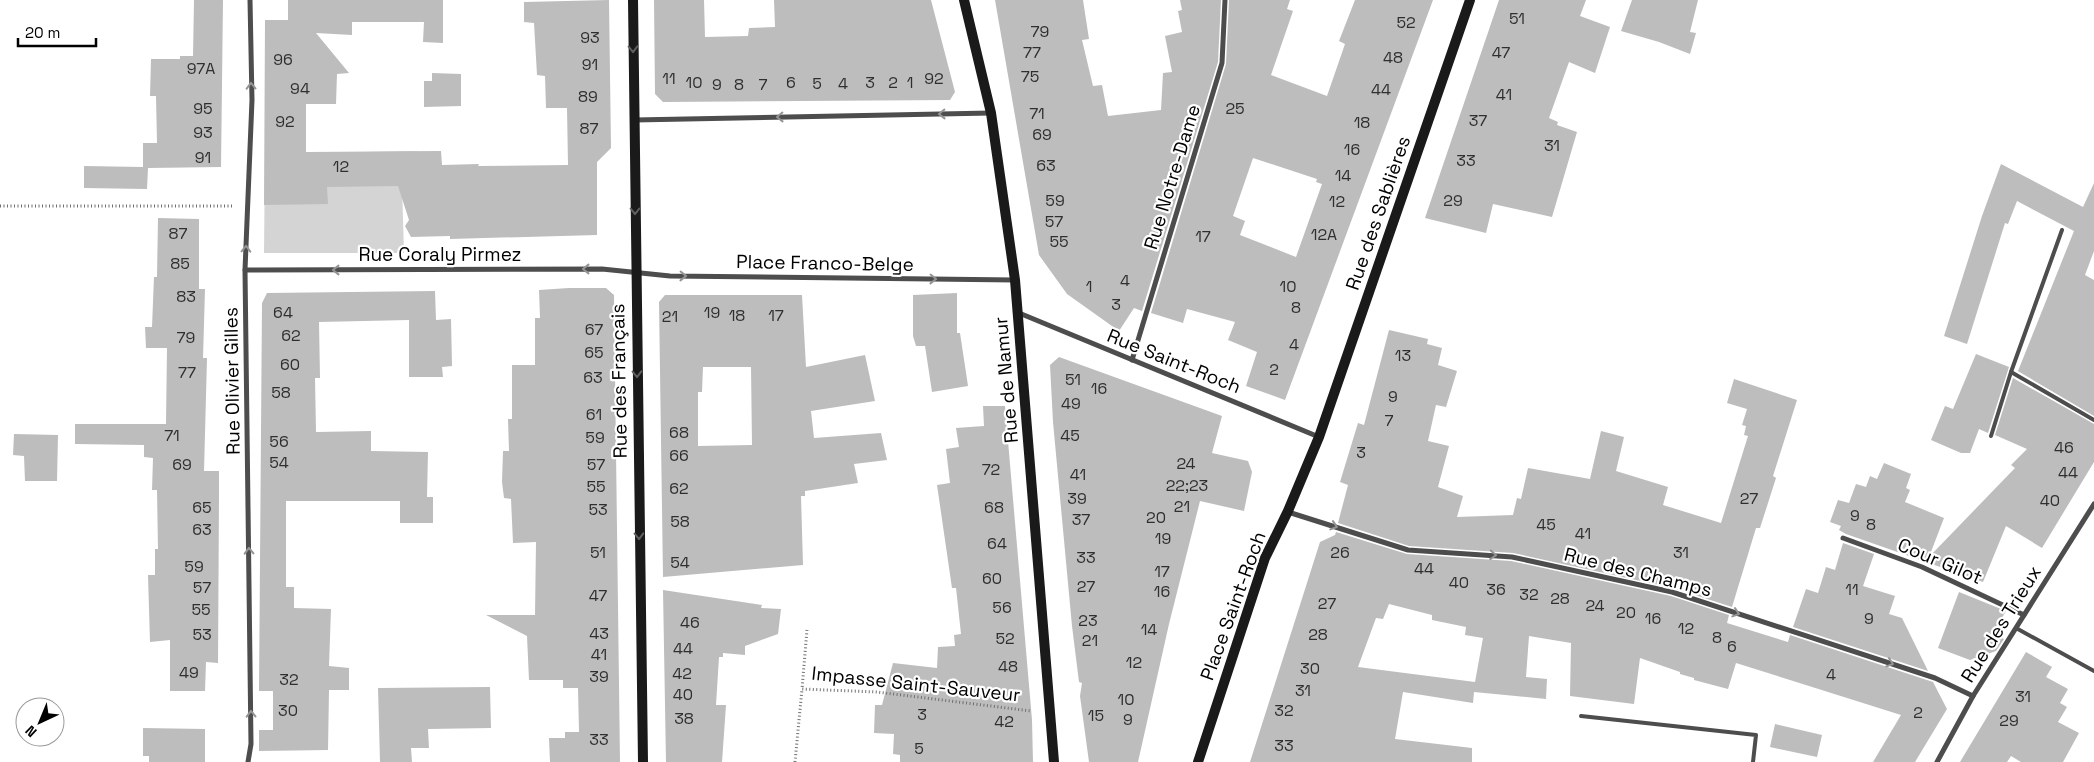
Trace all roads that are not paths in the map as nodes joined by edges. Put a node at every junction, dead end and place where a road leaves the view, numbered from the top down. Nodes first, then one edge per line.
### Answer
1 (250, 0) edge
2 (632, 0) edge
3 (964, 0) edge
4 (1225, 0) edge
5 (1470, 0) edge
6 (991, 113) junction
7 (634, 120) junction
8 (2062, 230) dead end
9 (245, 270) junction
10 (635, 271) junction
11 (1015, 280) junction
12 (1018, 313) junction
13 (1132, 360) junction
14 (2011, 372) junction
15 (2094, 420) edge
16 (1991, 436) dead end
17 (1319, 438) junction
18 (2094, 504) edge
19 (1288, 512) junction
20 (1843, 538) dead end
21 (2024, 615) junction
22 (2016, 628) junction
23 (2094, 671) edge
24 (1973, 696) junction
25 (1581, 716) dead end
26 (248, 762) edge
27 (643, 762) edge
28 (1054, 762) edge
29 (1198, 762) edge
30 (1753, 762) edge
31 (1937, 762) edge

9 -> 1 street, Rue Olivier Gilles
2 -> 7 main road, Rue des Français
3 - 6 main road, Rue de Namur
4 - 13 street, Rue Notre-Dame
5 - 17 main road, Rue des Sablières
6 -> 7 street
6 - 11 main road, Rue de Namur
7 -> 10 main road, Rue des Français
8 - 14 lane
10 -> 9 street, Rue Coraly Pirmez
26 -> 9 street, Rue Olivier Gilles
10 -> 11 street, Place Franco-Belge
10 -> 27 main road, Rue des Français
11 - 12 main road, Rue de Namur
12 - 13 street, Rue Saint-Roch
12 - 28 main road, Rue de Namur
13 - 17 street, Rue Saint-Roch
14 - 15 lane
14 - 16 lane
17 - 19 main road, Place Saint-Roch
18 - 21 street, Rue des Trieux
19 -> 24 street, Rue des Champs
19 - 29 main road, Place Saint-Roch
20 - 21 street, Cour Gilot
21 - 22 street, Rue des Trieux
22 - 23 lane
22 - 24 street, Rue des Trieux
24 - 31 street, Rue des Trieux
25 - 30 lane

